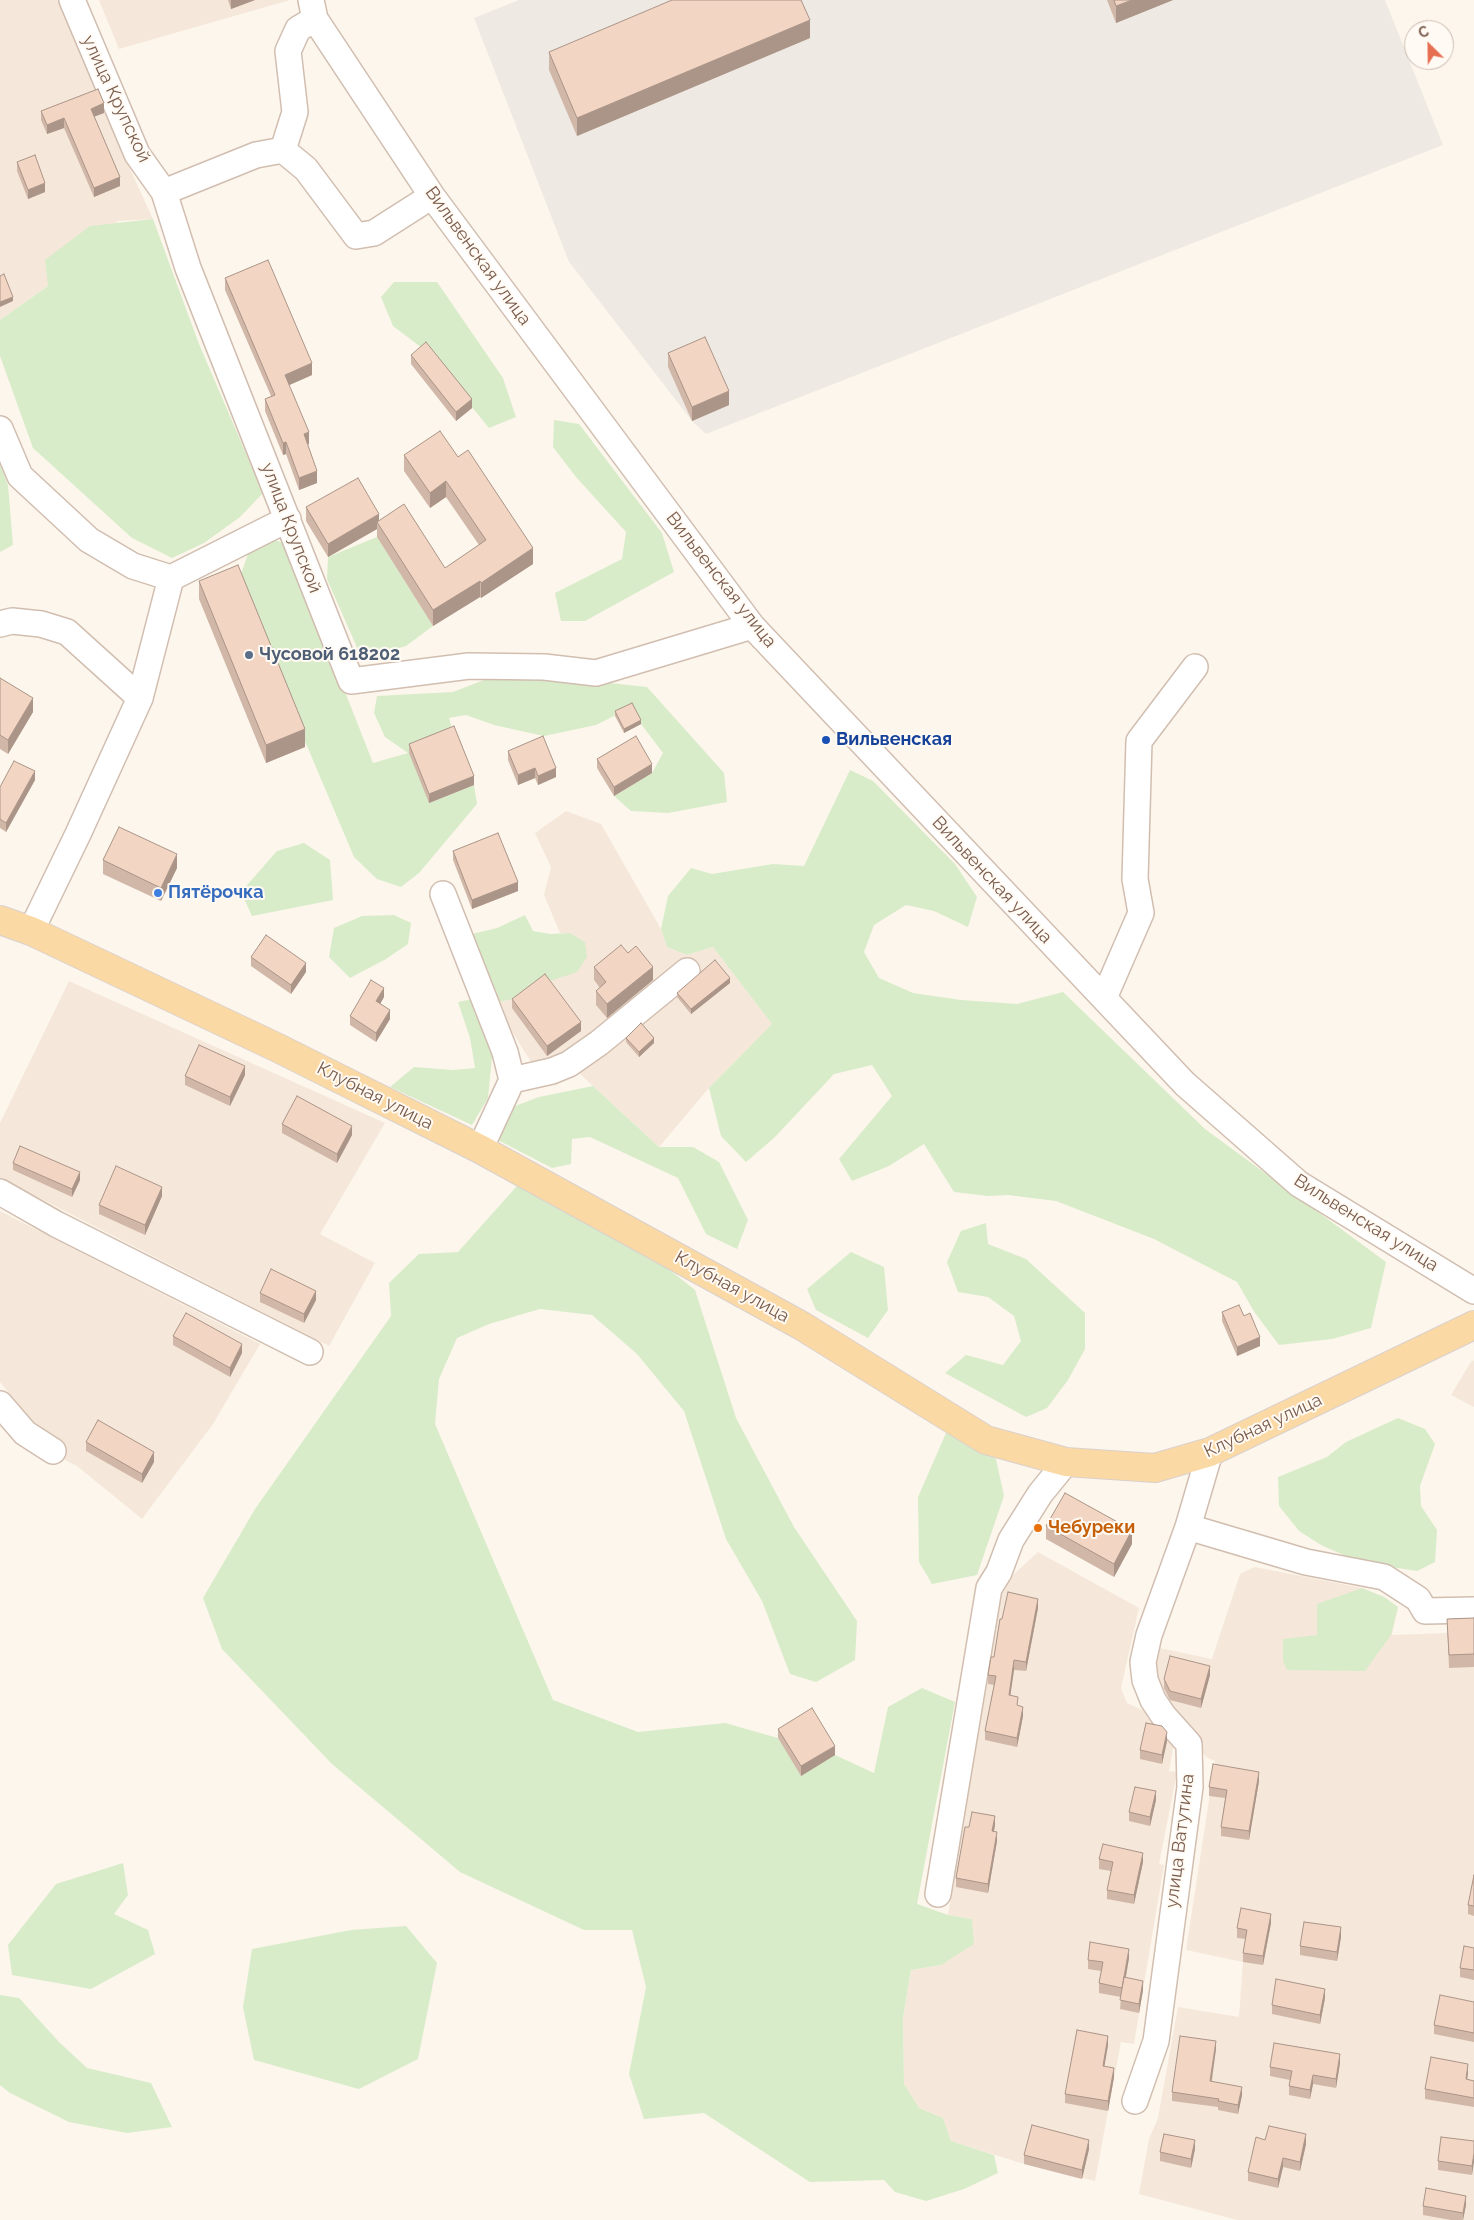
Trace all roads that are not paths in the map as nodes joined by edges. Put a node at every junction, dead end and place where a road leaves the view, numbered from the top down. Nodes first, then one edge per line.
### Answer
1 (72, 0) edge
2 (313, 10) edge
3 (283, 150) junction
4 (164, 192) junction
5 (432, 196) junction
6 (0, 429) edge
7 (288, 518) junction
8 (171, 578) junction
9 (0, 624) edge
10 (752, 626) junction
11 (1195, 667) dead end
12 (140, 698) junction
13 (443, 894) dead end
14 (0, 920) edge
15 (31, 931) junction
16 (687, 971) dead end
17 (1104, 998) junction
18 (512, 1080) junction
19 (480, 1150) junction
20 (0, 1192) edge
21 (1474, 1291) edge
22 (1474, 1325) edge
23 (310, 1352) dead end
24 (0, 1404) edge
25 (53, 1451) dead end
26 (1210, 1452) junction
27 (1066, 1462) junction
28 (1188, 1527) junction
29 (1474, 1610) edge
30 (938, 1894) dead end
31 (1135, 2100) dead end

1 - 4 street, улица Крупской
2 - 3 street
2 - 5 street, Вильвенская улица
3 - 4 street
3 - 5 street
4 - 7 street, улица Крупской
5 - 10 street, Вильвенская улица
6 - 8 street
7 - 8 street
7 - 10 street, улица Крупской
8 - 12 street
9 - 12 street
10 - 17 street, Вильвенская улица
11 - 17 street
12 - 15 street
13 - 18 street
14 - 15 main road, Клубная улица
15 - 19 main road, Клубная улица
16 - 18 street
17 - 21 street, Вильвенская улица
18 - 19 street
19 - 27 main road, Клубная улица
20 - 23 street
22 - 26 main road, Клубная улица
24 - 25 street
26 - 27 main road, Клубная улица
26 - 28 street, улица Ватутина
27 - 30 street
28 - 29 street
28 - 31 street, улица Ватутина

